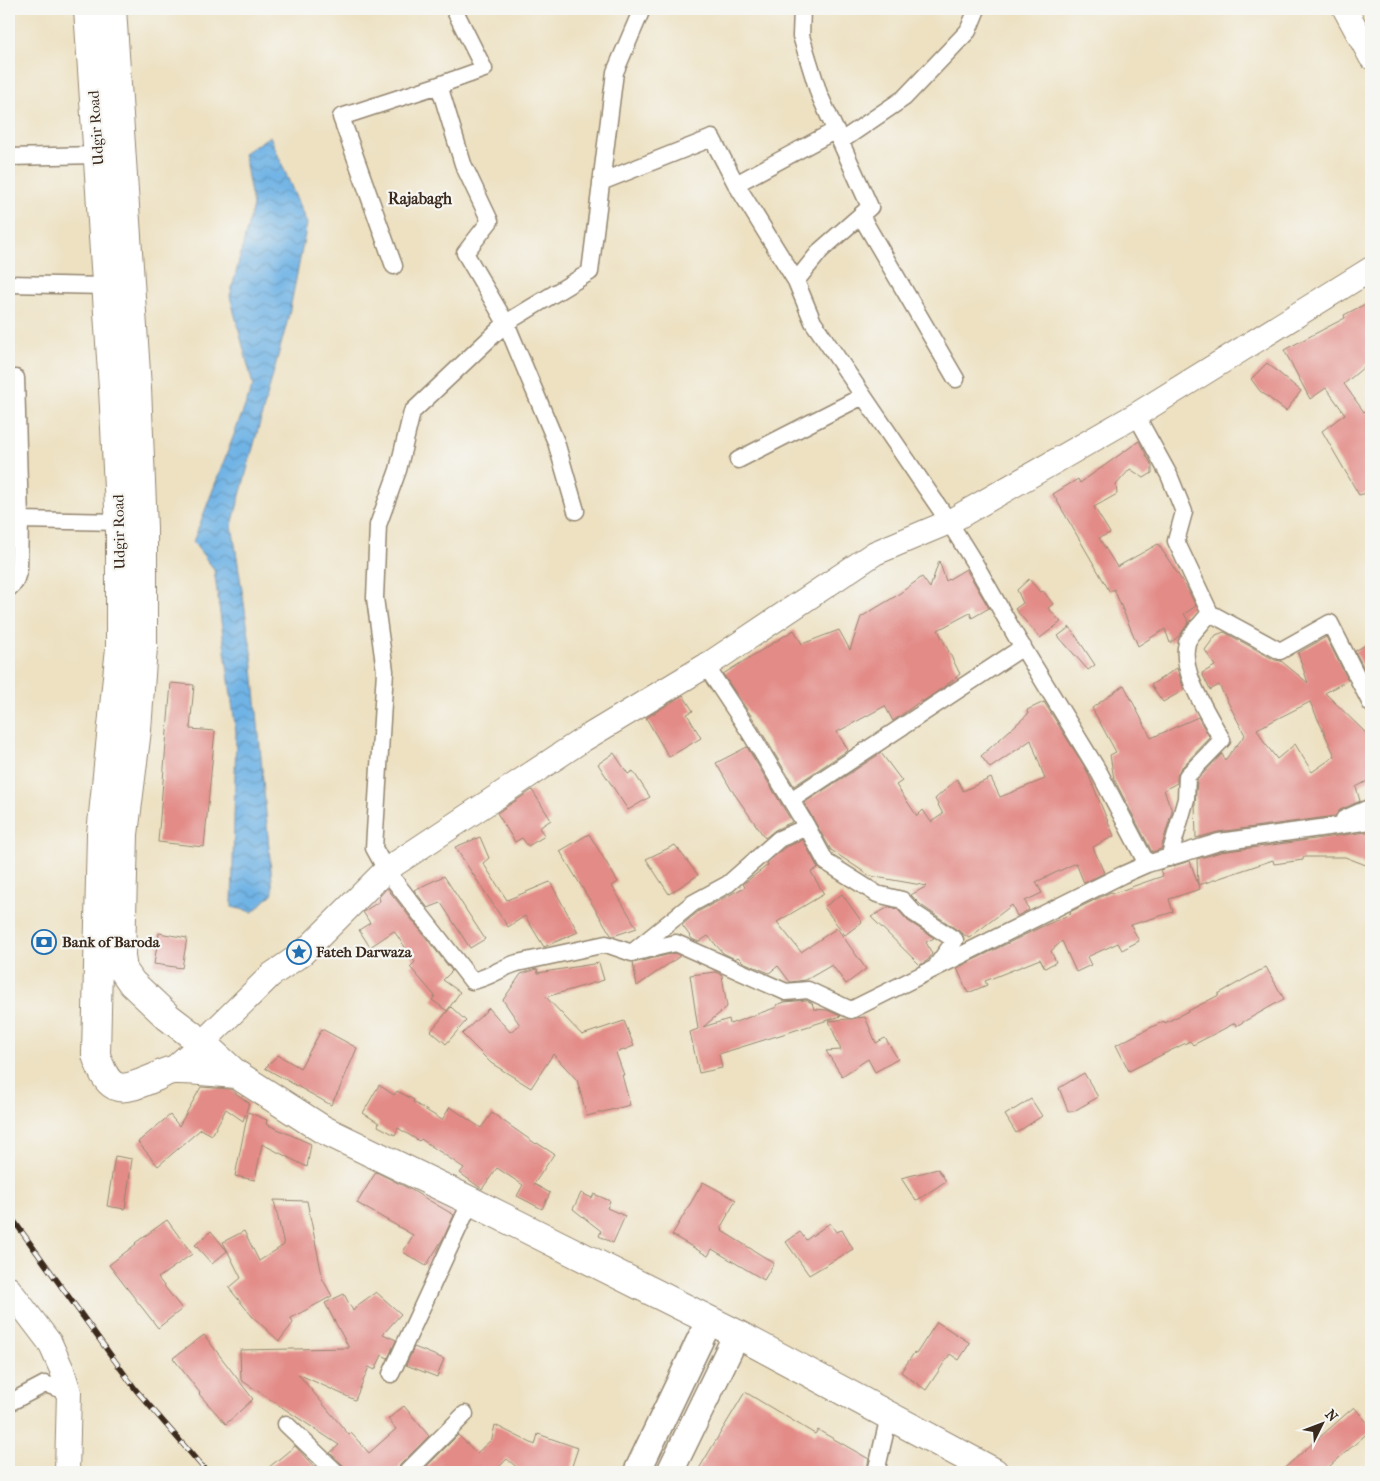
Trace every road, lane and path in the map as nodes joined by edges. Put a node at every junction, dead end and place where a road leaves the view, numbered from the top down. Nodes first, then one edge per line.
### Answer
1 (88, 9) edge
2 (112, 9) edge
3 (454, 9) edge
4 (642, 9) edge
5 (802, 9) edge
6 (977, 9) edge
7 (1345, 9) edge
8 (1371, 57) edge
9 (439, 85) junction
10 (838, 136) junction
11 (97, 155) junction
12 (9, 157) edge
13 (601, 182) junction
14 (736, 184) junction
15 (861, 216) junction
16 (394, 266) dead end
17 (1371, 269) edge
18 (796, 281) junction
19 (9, 284) edge
20 (106, 286) junction
21 (506, 323) junction
22 (16, 378) dead end
23 (956, 379) dead end
24 (863, 396) junction
25 (1136, 415) junction
26 (738, 460) dead end
27 (576, 511) dead end
28 (20, 520) junction
29 (119, 522) junction
30 (949, 522) junction
31 (9, 588) edge
32 (1210, 613) junction
33 (1023, 647) junction
34 (706, 666) junction
35 (1371, 704) edge
36 (791, 800) junction
37 (1371, 807) edge
38 (1371, 821) edge
39 (807, 827) junction
40 (1319, 828) junction
41 (1169, 858) junction
42 (1147, 864) junction
43 (386, 870) junction
44 (632, 953) junction
45 (936, 966) junction
46 (202, 1043) junction
47 (172, 1070) junction
48 (236, 1074) junction
49 (471, 1201) junction
50 (9, 1289) edge
51 (709, 1321) junction
52 (737, 1334) junction
53 (391, 1374) dead end
54 (69, 1392) junction
55 (9, 1403) edge
56 (465, 1414) dead end
57 (889, 1416) junction
58 (286, 1424) dead end
59 (67, 1472) edge
60 (336, 1472) edge
61 (407, 1472) edge
62 (637, 1472) edge
63 (670, 1472) edge
64 (876, 1472) edge
65 (994, 1472) edge

1 - 11 highway, Udgir Road
2 - 46 highway, Udgir Road
3 - 9 street
4 - 13 street
5 - 10 street
6 - 10 street
7 - 8 main road
9 - 16 street
9 - 21 street
10 - 14 street
10 - 15 street
11 - 12 street
11 - 20 highway, Udgir Road
13 - 14 street
13 - 21 street
14 - 18 street
15 - 18 street
15 - 23 street
17 - 25 main road
18 - 24 street
19 - 20 street
20 - 29 highway, Udgir Road
21 - 27 street
21 - 43 street
22 - 28 street
24 - 26 street
24 - 30 street
25 - 30 main road
25 - 32 street
28 - 29 street
28 - 31 street
29 - 47 highway, Udgir Road
30 - 33 street
30 - 34 main road
32 - 35 street
32 - 41 street
33 - 36 street
33 - 42 street
34 - 36 street
34 - 43 main road
36 - 39 street
37 - 40 street
38 - 40 street
39 - 44 street
39 - 45 street
40 - 41 street
41 - 42 street
42 - 45 street
43 - 44 street
43 - 46 main road
44 - 45 street
46 - 47 main road
46 - 48 highway
47 - 48 highway
48 - 49 highway
49 - 51 highway
49 - 53 street
50 - 54 main road
51 - 52 highway
51 - 62 main road
52 - 57 highway
52 - 63 main road
54 - 55 street
54 - 59 main road
56 - 61 street
57 - 64 street
57 - 65 highway
58 - 60 street

